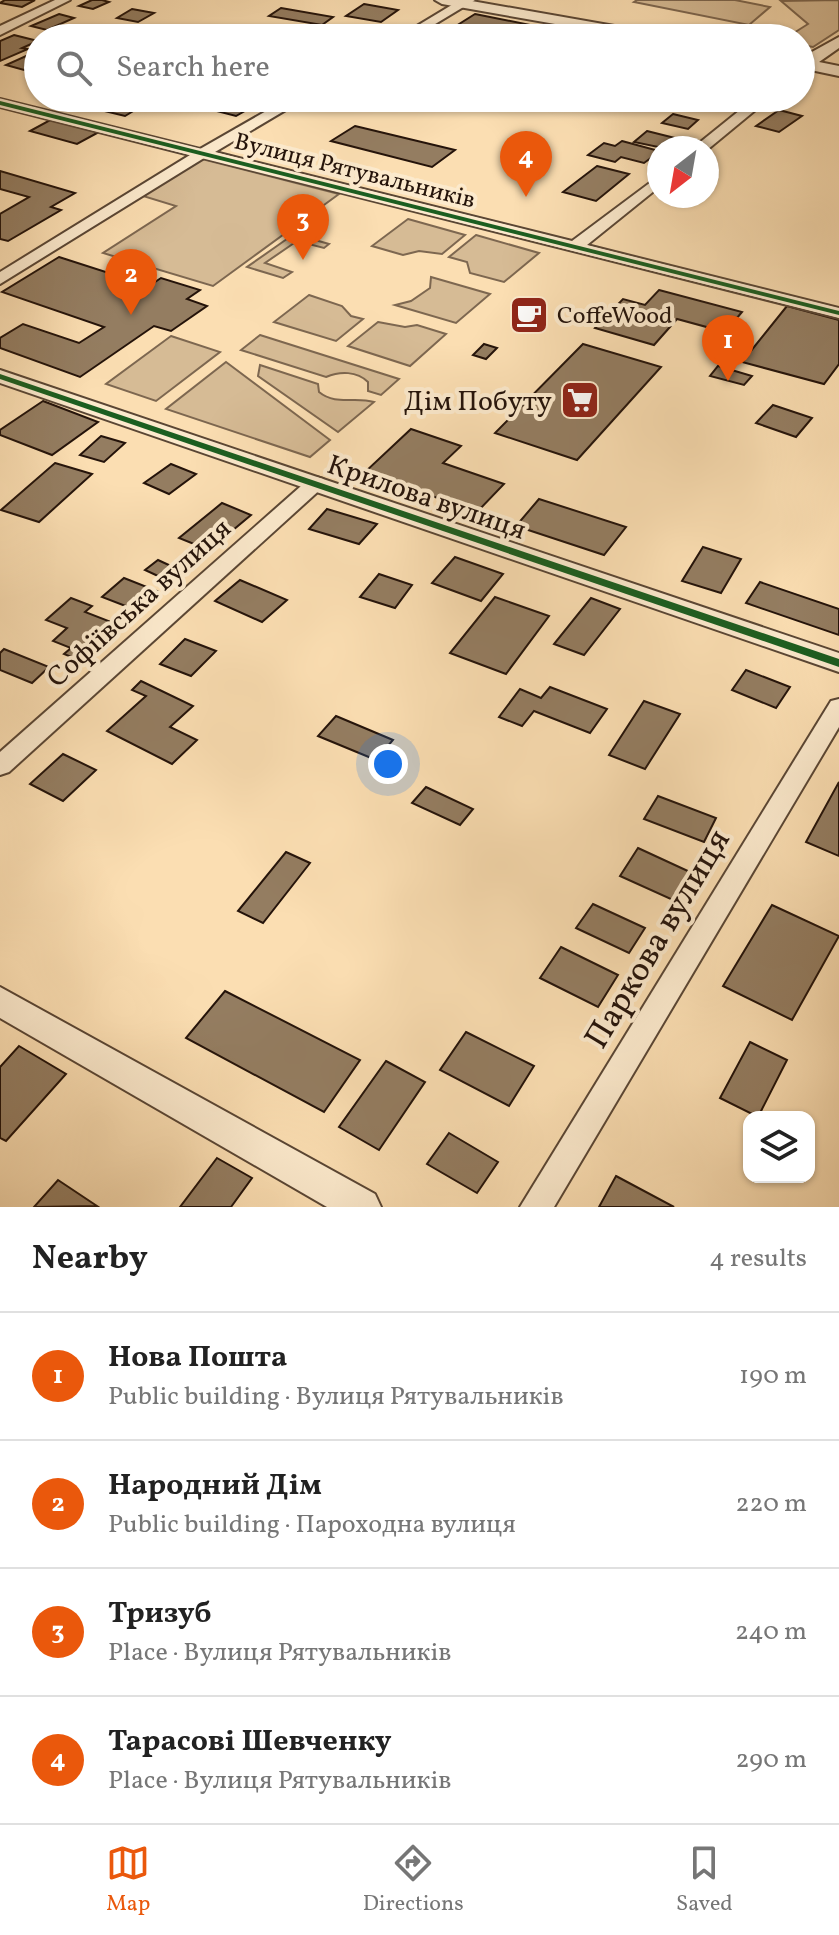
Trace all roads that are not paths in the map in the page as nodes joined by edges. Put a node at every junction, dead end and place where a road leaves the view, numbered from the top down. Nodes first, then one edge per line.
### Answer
1 (64, 0) edge
2 (442, 0) edge
3 (466, 2) edge
4 (428, 24) edge
5 (585, 24) edge
6 (0, 31) edge
7 (839, 41) edge
8 (815, 57) edge
9 (815, 67) edge
10 (839, 71) edge
11 (0, 103) edge
12 (24, 109) edge
13 (37, 112) edge
14 (275, 112) edge
15 (745, 112) edge
16 (715, 136) edge
17 (203, 153) junction
18 (647, 190) edge
19 (576, 246) junction
20 (0, 279) edge
21 (839, 313) edge
22 (0, 376) edge
23 (316, 483) junction
24 (839, 663) edge
25 (839, 707) edge
26 (0, 766) edge
27 (0, 1001) edge
28 (362, 1207) edge
29 (536, 1207) edge

1 - 6 street
2 - 3 street
3 - 4 street
3 - 5 street
7 - 8 street
9 - 10 street
11 - 12 street, Вулиця Рятувальників
13 - 17 street, Вулиця Рятувальників
14 - 17 street
15 - 16 street
17 - 19 street, Вулиця Рятувальників
17 - 20 street
18 - 19 street
19 - 21 street, Вулиця Рятувальників
22 - 23 street, Крилова вулиця
23 - 24 street, Крилова вулиця
23 - 26 street, Софіївська вулиця
25 - 29 street, Паркова вулиця
27 - 28 street

